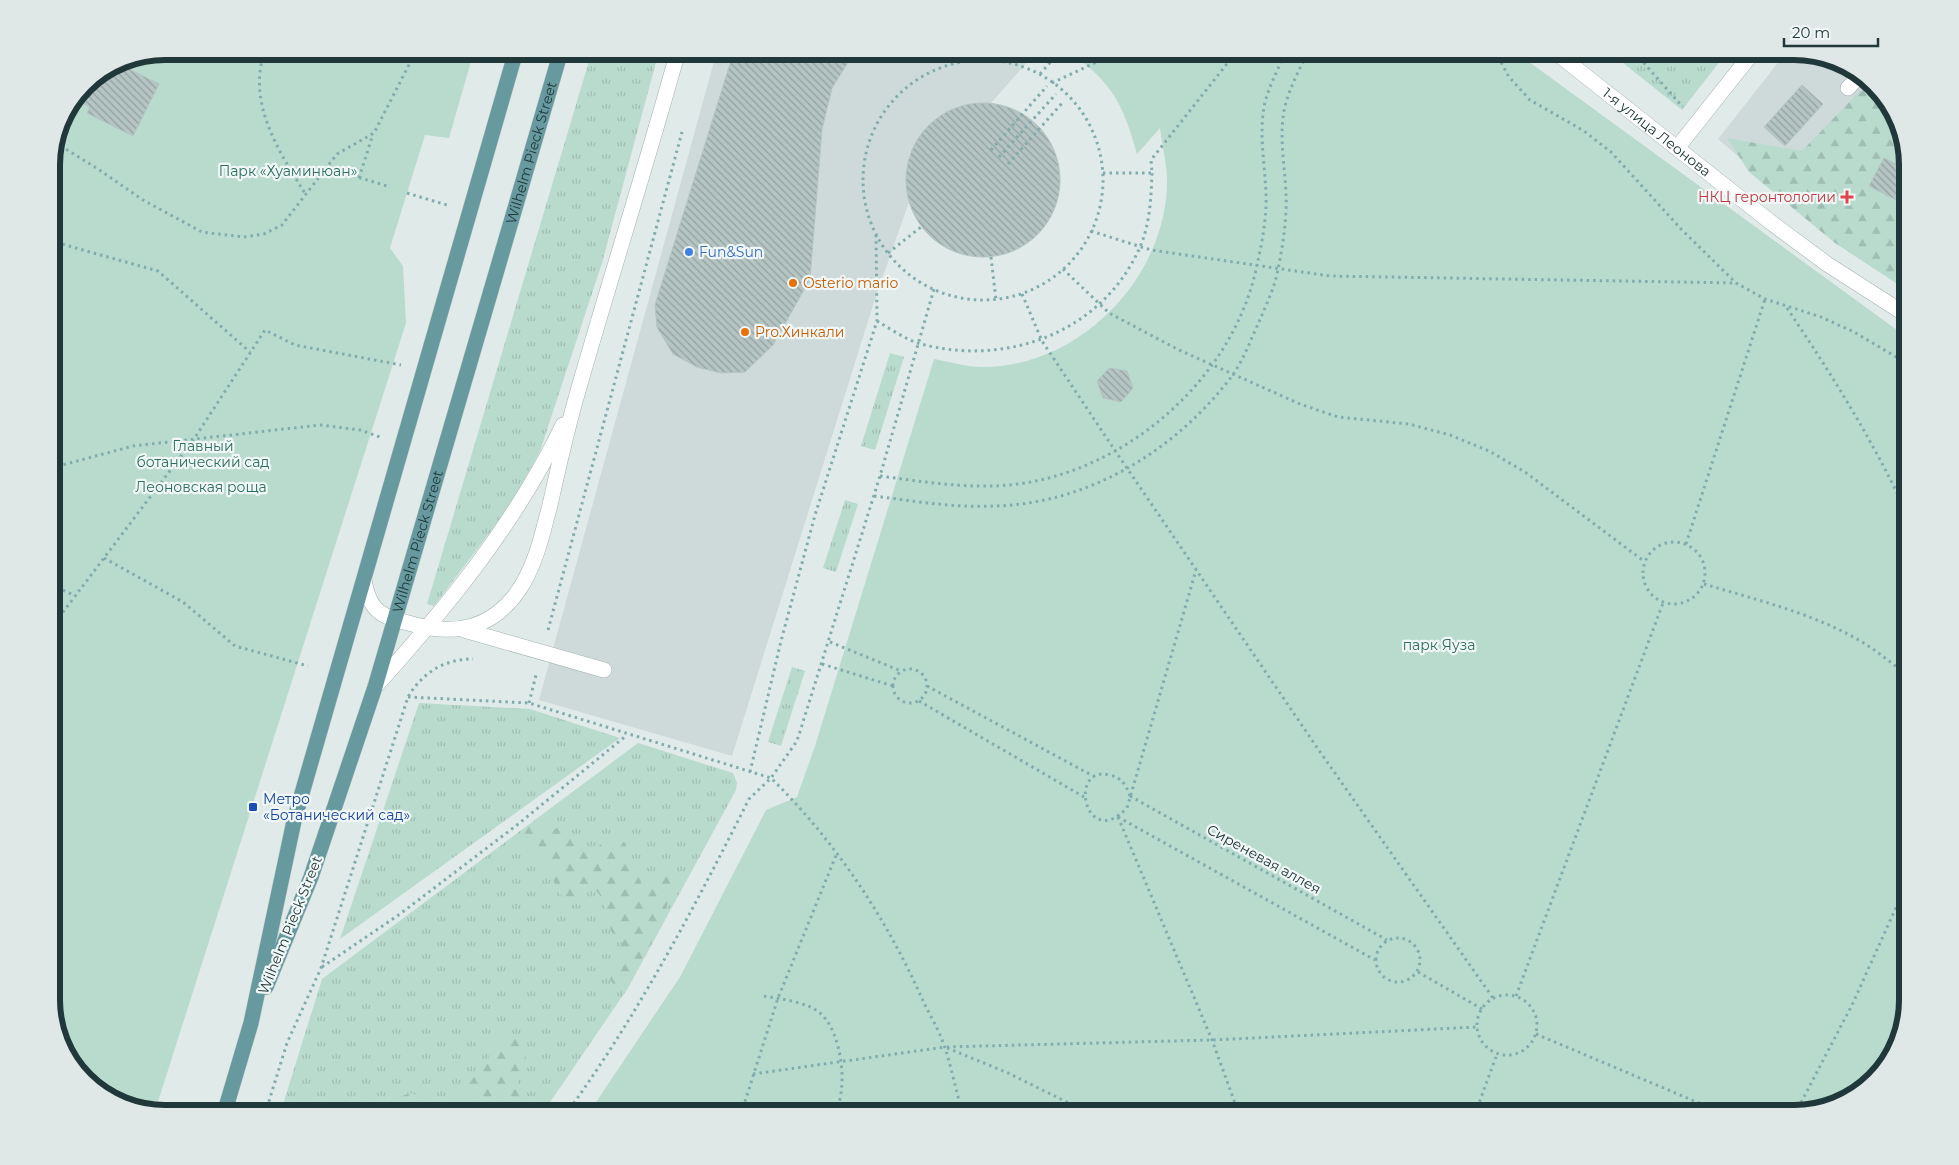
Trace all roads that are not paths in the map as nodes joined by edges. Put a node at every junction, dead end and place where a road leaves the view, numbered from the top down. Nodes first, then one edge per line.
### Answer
1 (513, 60) edge
2 (558, 60) edge
3 (675, 60) edge
4 (1565, 60) edge
5 (1747, 60) edge
6 (1855, 80) edge
7 (1848, 88) dead end
8 (1677, 148) junction
9 (1899, 310) edge
10 (576, 399) junction
11 (364, 580) junction
12 (396, 620) junction
13 (428, 629) junction
14 (464, 630) junction
15 (604, 670) dead end
16 (375, 687) junction
17 (251, 1023) junction
18 (227, 1105) edge

1 - 11 main road, Wilhelm Pieck Street
2 - 12 main road, Wilhelm Pieck Street
3 - 10 street
4 - 8 street, 1-я улица Леонова
5 - 8 street
6 - 7 street
8 - 9 street, 1-я улица Леонова
10 - 13 street
10 - 14 street
11 - 12 street
11 - 17 main road, Wilhelm Pieck Street
12 - 13 street
12 - 16 main road, Wilhelm Pieck Street
13 - 14 street
13 - 16 street
14 - 15 street
16 - 17 main road, Wilhelm Pieck Street
17 - 18 main road, Wilhelm Pieck Street

